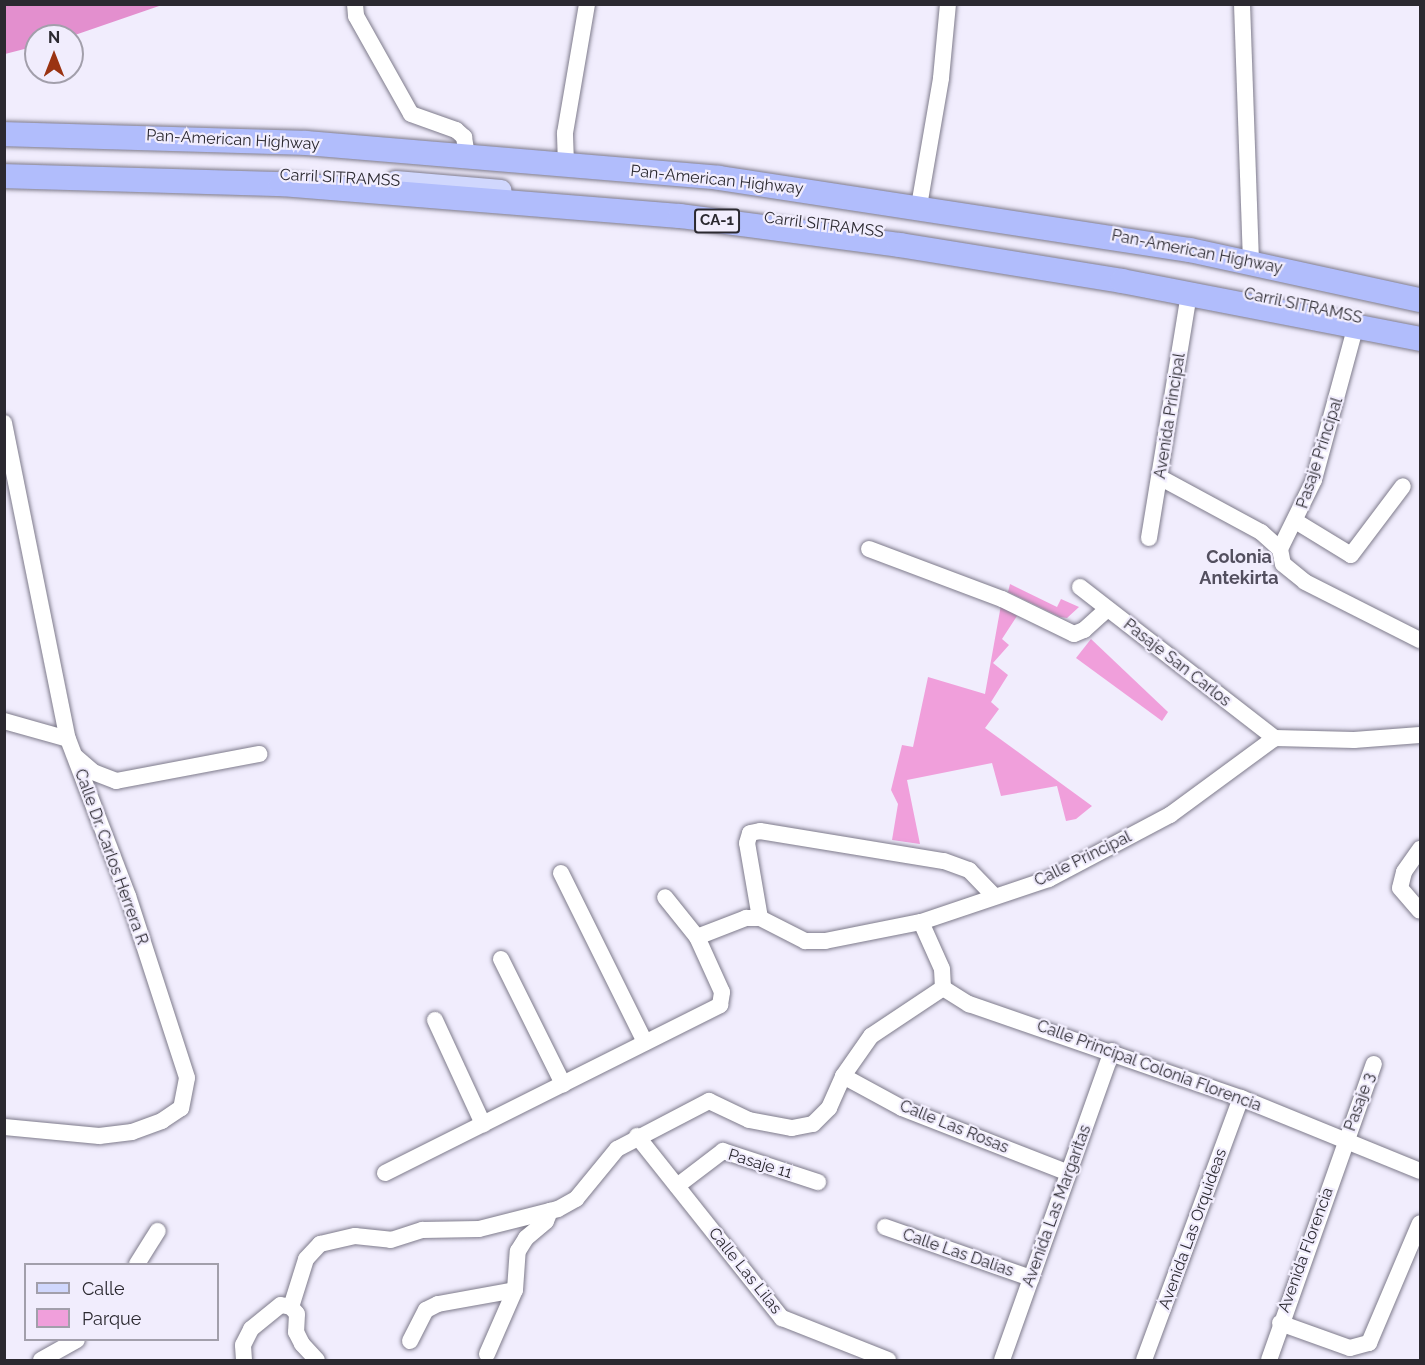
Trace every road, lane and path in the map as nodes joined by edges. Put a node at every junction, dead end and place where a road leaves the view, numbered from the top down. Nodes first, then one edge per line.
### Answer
1 (355, 4) edge
2 (587, 4) edge
3 (948, 4) edge
4 (1242, 4) edge
5 (6, 141) edge
6 (467, 156) junction
7 (566, 164) junction
8 (6, 168) edge
9 (919, 206) junction
10 (1251, 261) junction
11 (1189, 294) junction
12 (1420, 300) edge
13 (1420, 306) edge
14 (1356, 325) junction
15 (1420, 331) edge
16 (1420, 339) edge
17 (4, 423) edge
18 (1161, 478) junction
19 (1403, 486) dead end
20 (1297, 522) junction
21 (1149, 538) dead end
22 (869, 549) dead end
23 (1280, 549) junction
24 (1080, 588) dead end
25 (1107, 609) junction
26 (1420, 640) edge
27 (4, 721) edge
28 (1420, 735) edge
29 (1275, 738) junction
30 (70, 747) junction
31 (259, 754) dead end
32 (1420, 849) edge
33 (561, 873) dead end
34 (665, 897) dead end
35 (995, 897) junction
36 (1420, 911) edge
37 (760, 918) junction
38 (921, 922) junction
39 (697, 937) junction
40 (501, 959) dead end
41 (943, 988) junction
42 (435, 1020) dead end
43 (645, 1042) junction
44 (1112, 1051) junction
45 (1374, 1064) dead end
46 (843, 1076) junction
47 (563, 1084) junction
48 (1241, 1098) junction
49 (483, 1124) junction
50 (4, 1127) edge
51 (637, 1136) junction
52 (1346, 1140) junction
53 (1420, 1171) edge
54 (385, 1173) dead end
55 (1069, 1173) junction
56 (818, 1182) dead end
57 (676, 1186) junction
58 (550, 1211) junction
59 (1420, 1223) edge
60 (885, 1227) dead end
61 (159, 1231) dead end
62 (138, 1263) edge
63 (1031, 1278) junction
64 (515, 1290) junction
65 (291, 1306) junction
66 (1280, 1323) junction
67 (75, 1341) edge
68 (410, 1341) dead end
69 (487, 1354) dead end
70 (40, 1360) edge
71 (244, 1360) edge
72 (317, 1360) edge
73 (888, 1360) edge
74 (1002, 1360) edge
75 (1144, 1360) edge
76 (1269, 1360) edge

1 - 6 street
2 - 7 street
3 - 9 street
4 - 10 street
5 - 6 highway, Pan-American Highway
5 - 13 main road, Carril SITRAMSS
6 - 7 highway, Pan-American Highway
7 - 9 highway, Pan-American Highway
8 - 11 highway, CA-1
8 - 15 main road, Carril SITRAMSS
9 - 10 highway, Pan-American Highway
10 - 12 highway, Pan-American Highway
11 - 14 highway, CA-1
11 - 18 street, Avenida Principal
14 - 16 highway, CA-1
14 - 20 street, Pasaje Principal
17 - 30 street, Calle Dr. Carlos Herrera R
18 - 21 street, Avenida Principal
18 - 23 street
19 - 20 street
20 - 23 street, Pasaje Principal
22 - 25 street
23 - 26 street
24 - 25 street, Pasaje San Carlos
25 - 29 street, Pasaje San Carlos
27 - 30 street
28 - 29 street
29 - 35 street, Calle Principal
30 - 31 street
30 - 50 street, Calle Dr. Carlos Herrera R
32 - 36 street
33 - 43 street
34 - 39 street
35 - 37 street
35 - 38 street, Calle Principal
37 - 38 street, Calle Principal
37 - 39 street
38 - 41 street
39 - 43 street
40 - 47 street
41 - 44 street, Calle Principal Colonia Florencia
41 - 46 street
42 - 49 street
43 - 47 street
44 - 48 street, Calle Principal Colonia Florencia
44 - 55 street, Avenida Las Margaritas
45 - 52 street, Pasaje 3
46 - 51 street
46 - 55 street, Calle Las Rosas
47 - 49 street
48 - 52 street, Calle Principal Colonia Florencia
48 - 75 street, Avenida Las Orquideas
49 - 54 street
51 - 57 street, Calle Las Lilas
51 - 58 street
52 - 53 street, Calle Principal Colonia Florencia
52 - 66 street, Avenida Florencia
55 - 63 street, Avenida Las Margaritas
56 - 57 street, Pasaje 11
57 - 73 street, Calle Las Lilas
58 - 64 street
58 - 65 street
59 - 66 street
60 - 63 street, Calle Las Dalias
61 - 62 street
63 - 74 street, Avenida Las Margaritas
64 - 68 street
64 - 69 street
65 - 71 street
65 - 72 street
66 - 76 street, Avenida Florencia
67 - 70 street

